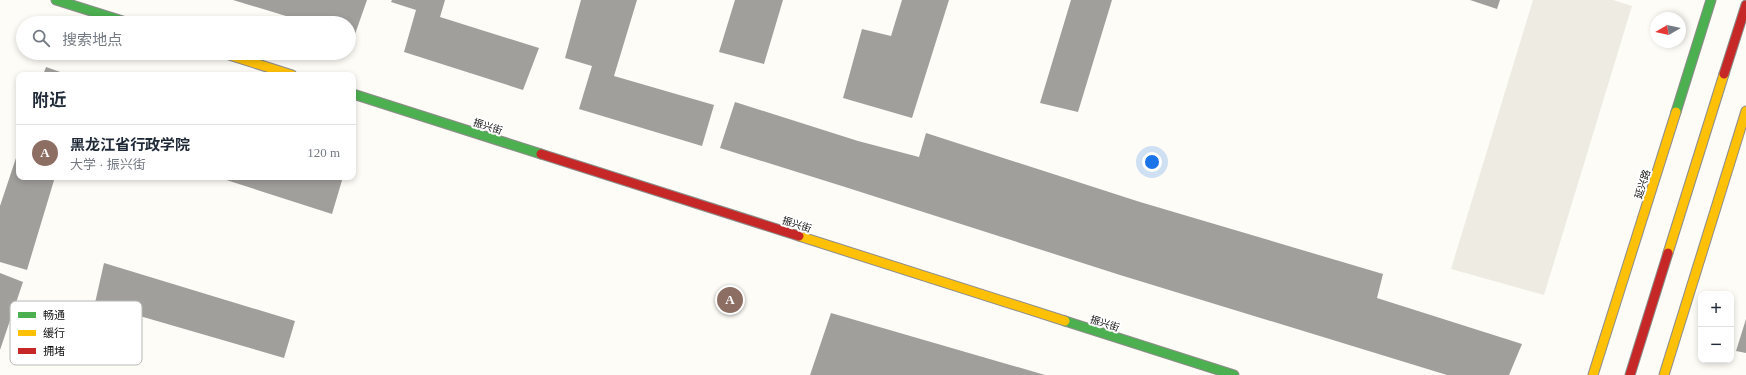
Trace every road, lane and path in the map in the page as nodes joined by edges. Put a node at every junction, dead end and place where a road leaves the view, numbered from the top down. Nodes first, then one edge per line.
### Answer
1 (56, 0) edge
2 (1711, 0) edge
3 (1746, 5) edge
4 (107, 16) edge
5 (245, 60) edge
6 (283, 72) edge
7 (356, 95) edge
8 (1746, 111) edge
9 (1234, 375) edge
10 (1593, 375) edge
11 (1630, 375) edge
12 (1664, 375) edge

1 - 4 street
2 - 10 street, 延兴路
3 - 11 street
5 - 6 street
7 - 9 street, 振兴街
8 - 12 street

